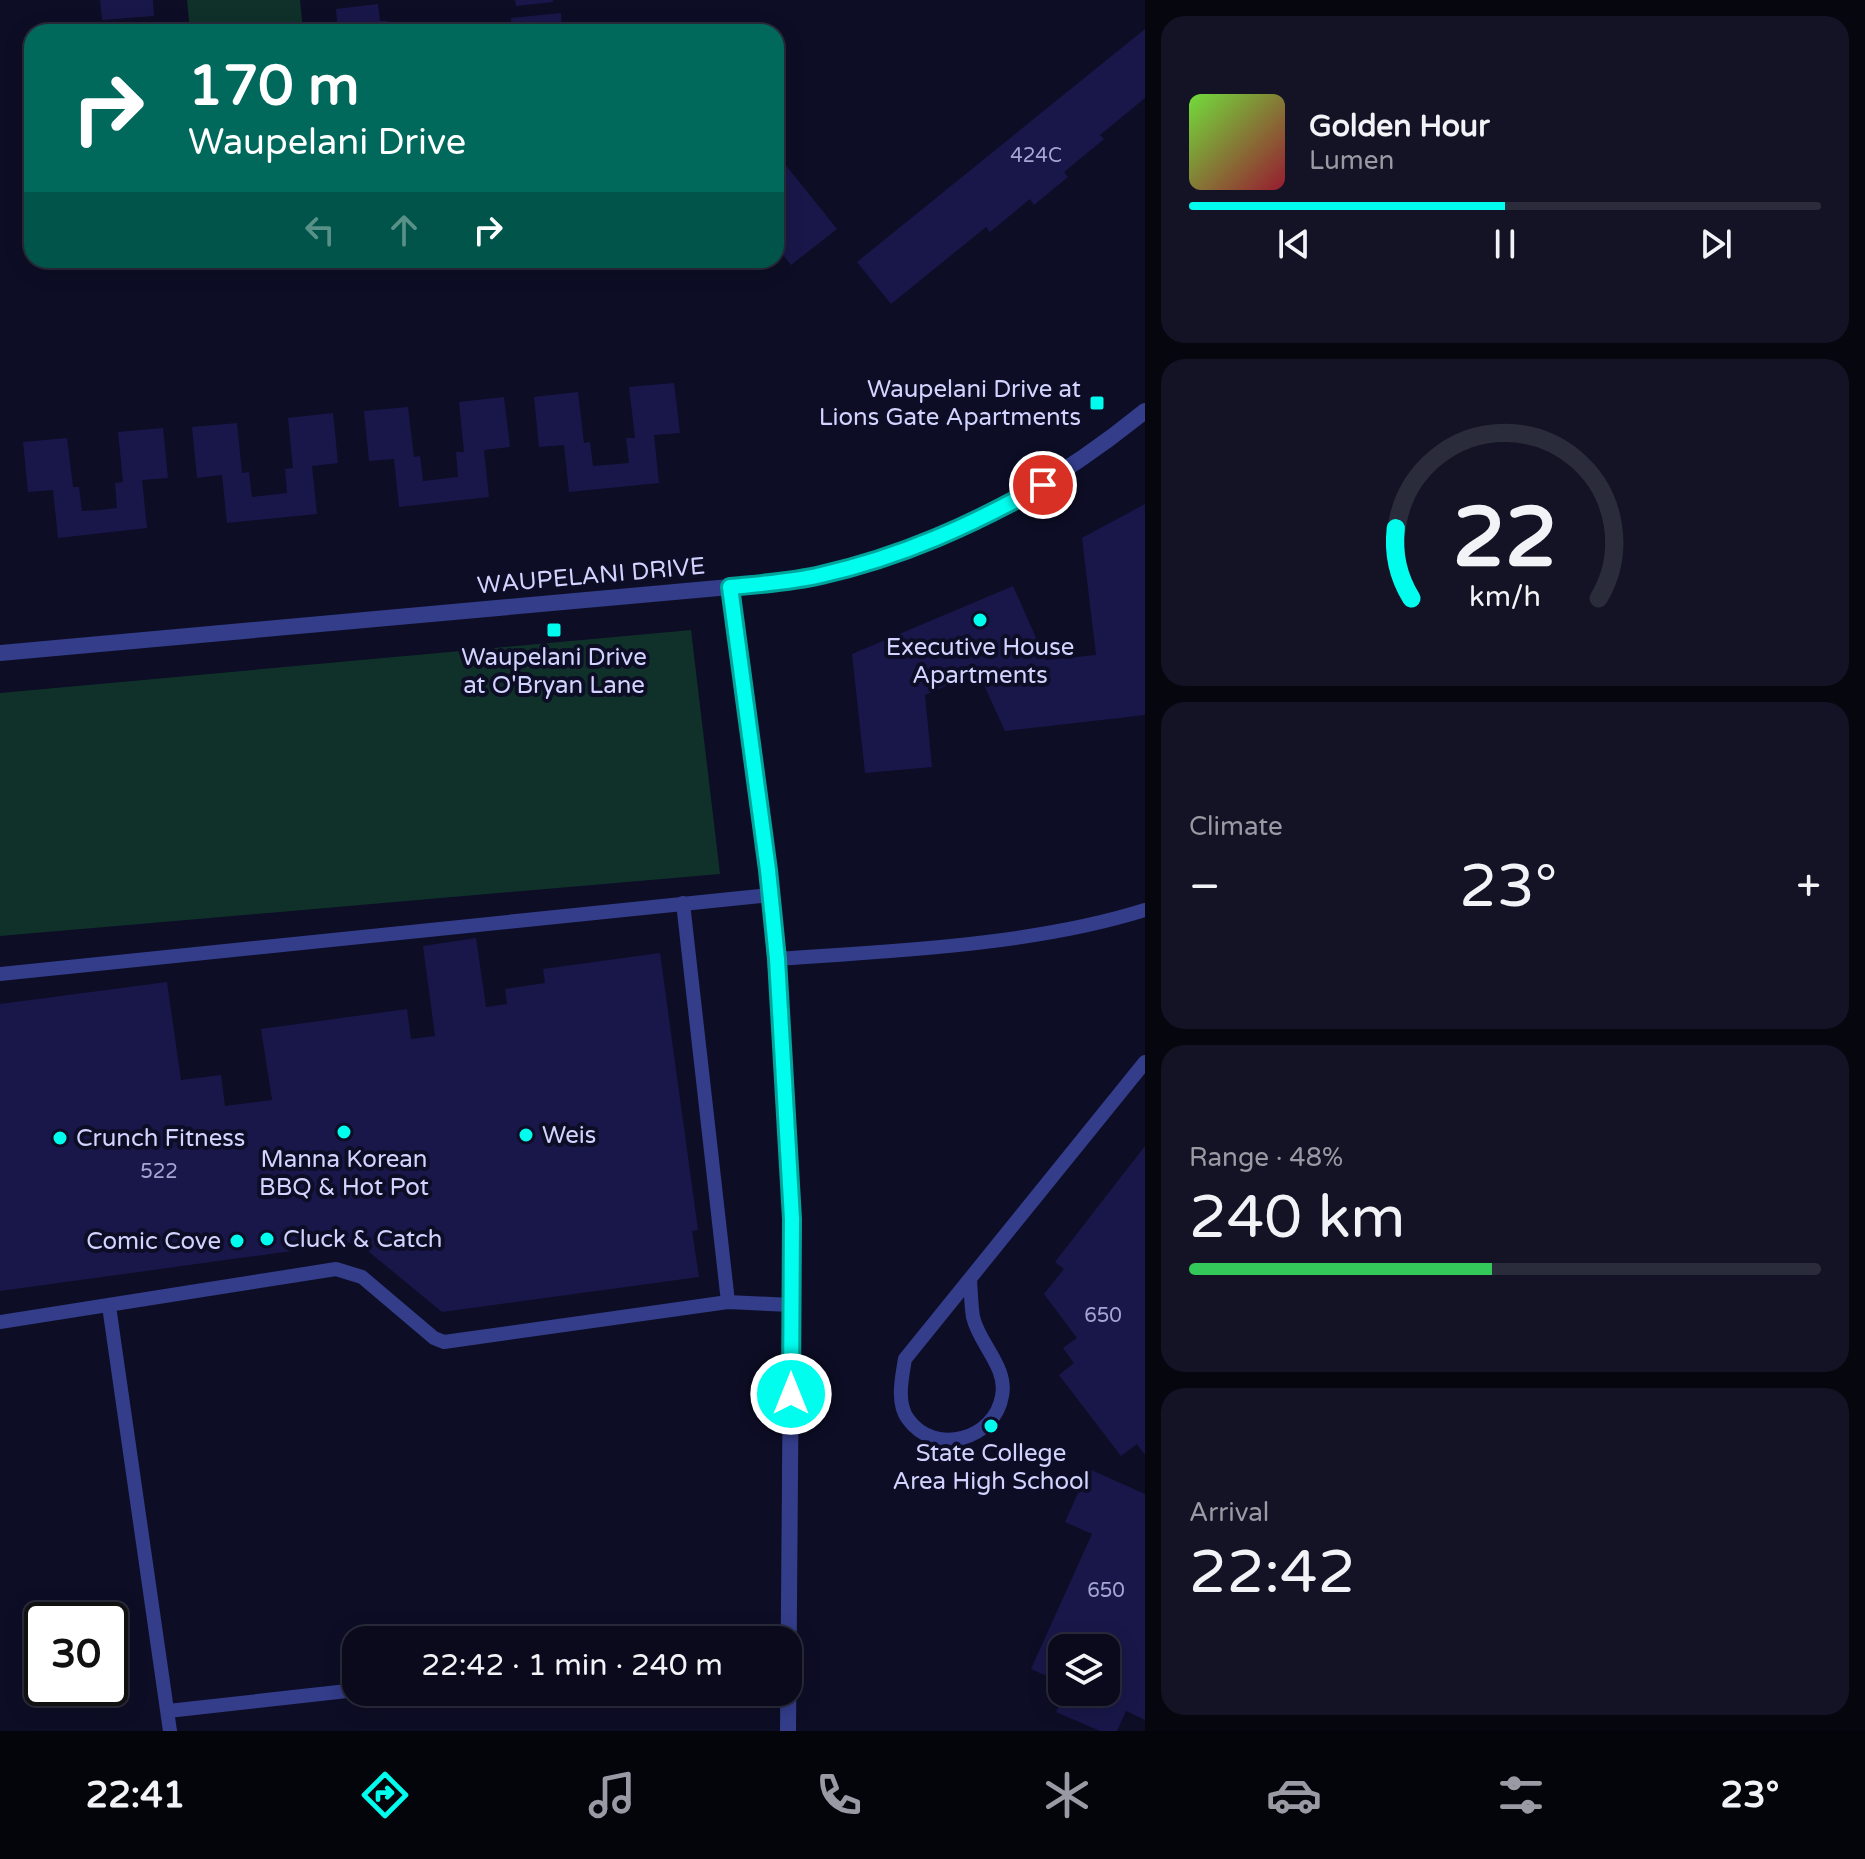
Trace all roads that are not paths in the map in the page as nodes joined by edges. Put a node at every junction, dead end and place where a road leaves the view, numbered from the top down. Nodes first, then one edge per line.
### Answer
1 (1145, 411) edge
2 (730, 587) junction
3 (0, 653) edge
4 (770, 895) junction
5 (683, 903) junction
6 (1145, 910) edge
7 (777, 959) junction
8 (0, 974) edge
9 (1145, 1062) edge
10 (970, 1280) junction
11 (728, 1302) junction
12 (791, 1305) junction
13 (109, 1306) junction
14 (0, 1322) edge
15 (342, 1692) edge
16 (168, 1711) junction
17 (170, 1731) edge
18 (788, 1731) edge

1 - 2 street, WAUPELANI DRIVE
2 - 3 street, WAUPELANI DRIVE
2 - 4 street
4 - 5 lane
4 - 7 street
5 - 8 lane
5 - 11 lane
6 - 7 lane
7 - 12 street
9 - 10 lane
10 - 10 lane
11 - 12 lane
11 - 13 lane
12 - 18 street
13 - 14 lane
13 - 16 lane
15 - 16 lane
16 - 17 lane

